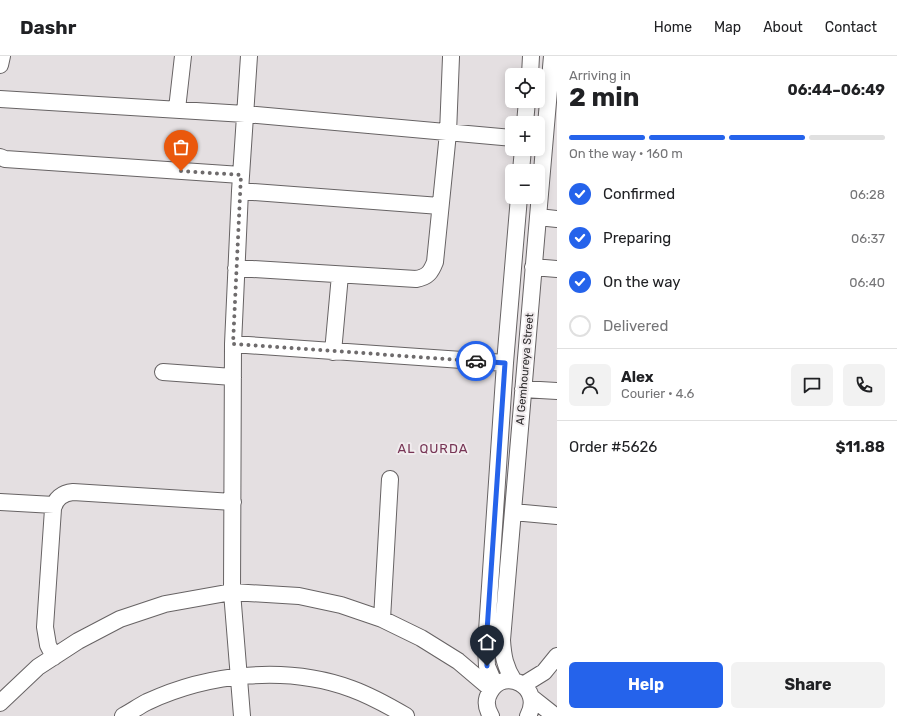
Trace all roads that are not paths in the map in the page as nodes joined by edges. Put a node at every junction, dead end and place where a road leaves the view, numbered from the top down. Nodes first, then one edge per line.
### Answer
1 (2, 56) edge
2 (183, 56) edge
3 (249, 56) edge
4 (448, 56) edge
5 (531, 56) edge
6 (552, 56) edge
7 (0, 65) edge
8 (530, 68) edge
9 (0, 99) edge
10 (177, 109) junction
11 (245, 114) junction
12 (448, 133) junction
13 (505, 137) edge
14 (0, 157) edge
15 (240, 183) junction
16 (518, 204) edge
17 (440, 206) junction
18 (538, 217) junction
19 (557, 218) edge
20 (533, 267) junction
21 (236, 268) junction
22 (557, 269) edge
23 (340, 275) junction
24 (233, 344) junction
25 (333, 352) junction
26 (505, 363) junction
27 (163, 372) dead end
28 (233, 377) junction
29 (523, 389) junction
30 (557, 391) edge
31 (390, 479) dead end
32 (0, 502) edge
33 (233, 502) junction
34 (54, 504) junction
35 (513, 512) junction
36 (557, 516) edge
37 (232, 592) junction
38 (382, 619) junction
39 (557, 656) edge
40 (54, 657) junction
41 (238, 677) junction
42 (523, 688) junction
43 (488, 702) edge
44 (0, 703) edge
45 (123, 716) edge
46 (242, 716) edge
47 (406, 716) edge
48 (528, 716) edge
49 (555, 716) edge

1 - 7 street
2 - 10 street
3 - 11 street
4 - 12 street
5 - 8 street
6 - 18 street, Al Gemhoureya Street
9 - 10 street
10 - 11 street
11 - 12 street
11 - 15 street
12 - 13 street
12 - 17 street
14 - 15 street
15 - 17 street
15 - 21 street
16 - 26 street, Al Gemhoureya Street
17 - 23 street
18 - 19 street
18 - 20 street, Al Gemhoureya Street
20 - 22 street
20 - 29 street, Al Gemhoureya Street
21 - 23 street
21 - 24 street
23 - 25 street
24 - 25 street
24 - 28 street
25 - 26 street
26 - 43 street, Al Gemhoureya Street
27 - 28 street
28 - 33 street
29 - 30 street
29 - 35 street, Al Gemhoureya Street
31 - 38 street
32 - 34 street
33 - 34 street
33 - 37 street
34 - 40 street
35 - 36 street
35 - 42 street, Al Gemhoureya Street
37 - 38 street
37 - 40 street
37 - 41 street
38 - 43 street
39 - 42 street
40 - 44 street
41 - 45 street
41 - 46 street
41 - 47 street
42 - 43 street
42 - 48 street
42 - 49 street, Al Gemhoureya Street

